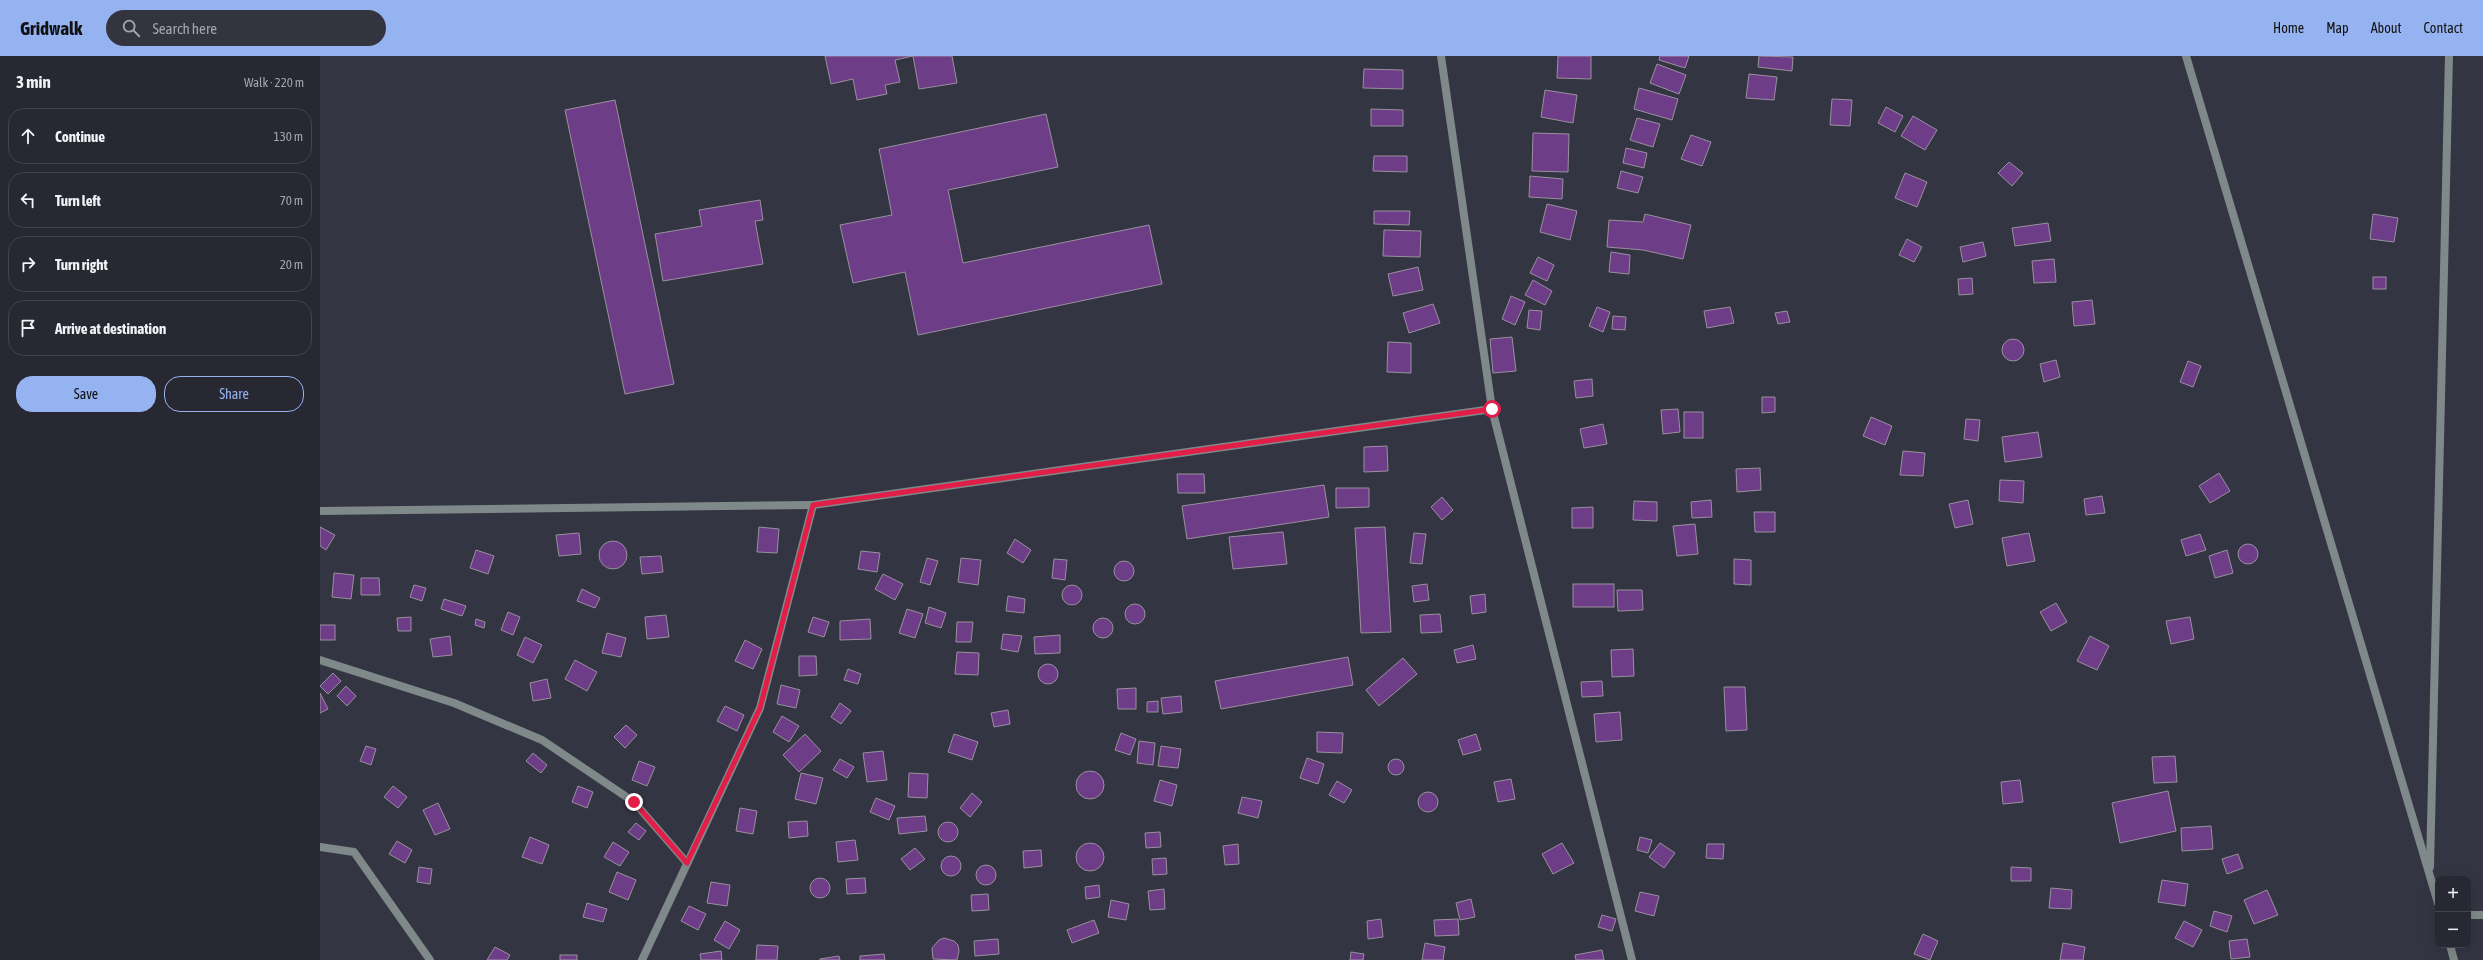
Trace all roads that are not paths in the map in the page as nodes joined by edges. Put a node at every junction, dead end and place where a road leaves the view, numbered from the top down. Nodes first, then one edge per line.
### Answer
1 (1441, 56) edge
2 (2186, 56) edge
3 (2449, 56) edge
4 (1492, 409) junction
5 (813, 505) junction
6 (320, 511) edge
7 (320, 660) edge
8 (320, 847) edge
9 (687, 863) junction
10 (2430, 876) junction
11 (2435, 893) edge
12 (2471, 915) edge
13 (2483, 915) edge
14 (2451, 948) edge
15 (430, 960) edge
16 (642, 960) edge
17 (1632, 960) edge
18 (2454, 960) edge

1 - 4 street
2 - 10 street
3 - 10 street
4 - 5 street
4 - 17 street
5 - 6 street
5 - 9 street
7 - 9 street
8 - 15 street
9 - 16 street
10 - 11 street
12 - 13 street
14 - 18 street

